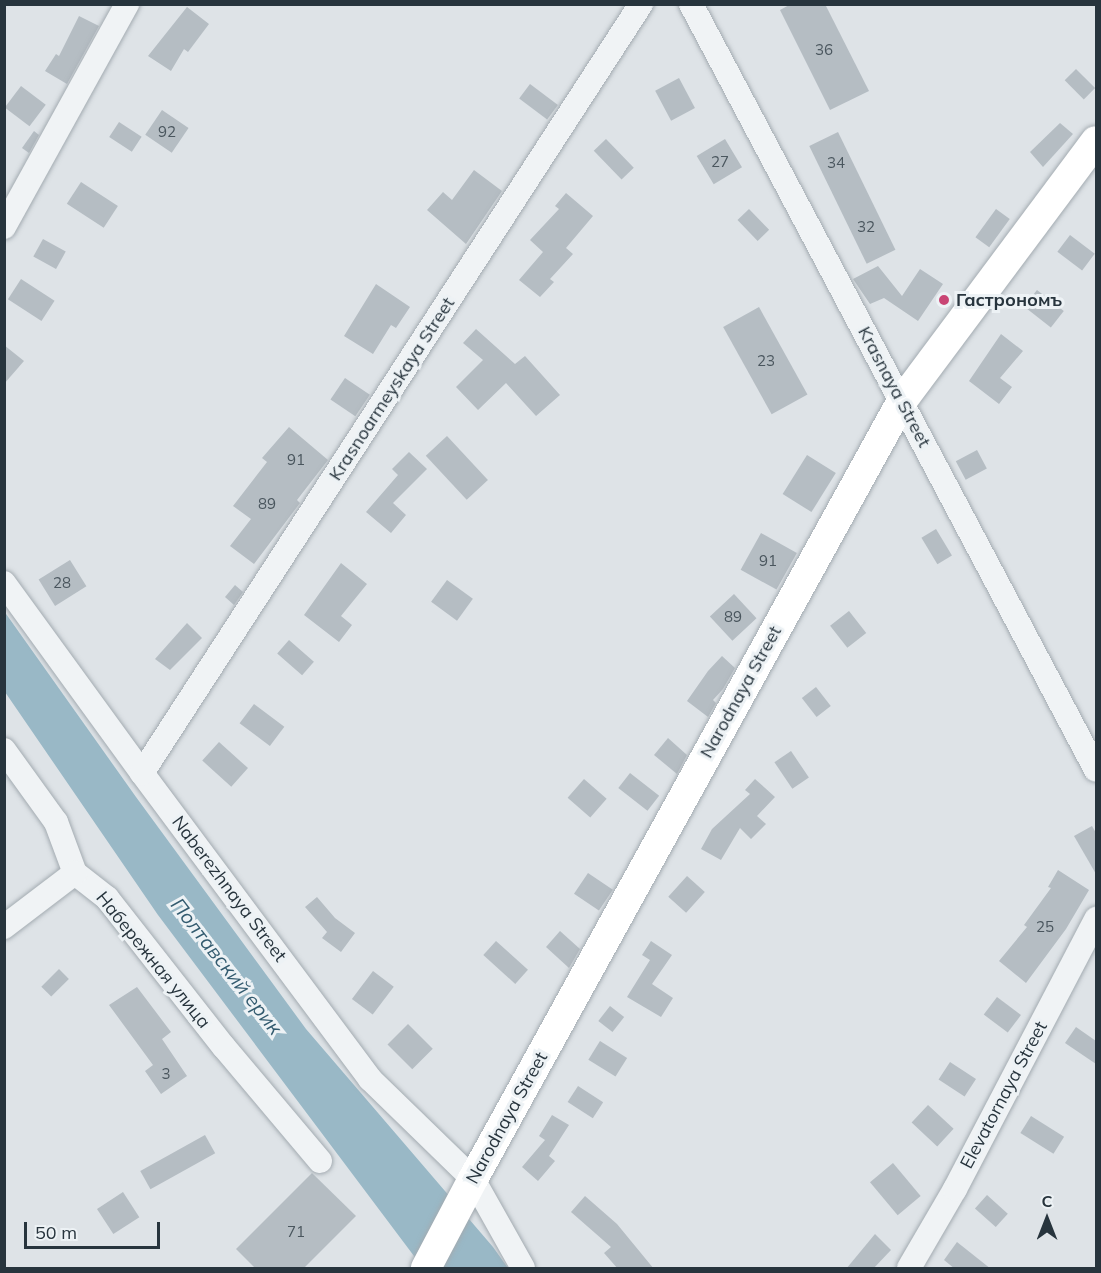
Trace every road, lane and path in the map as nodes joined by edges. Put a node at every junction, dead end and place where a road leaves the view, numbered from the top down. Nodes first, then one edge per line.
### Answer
1 (127, 4) edge
2 (641, 4) edge
3 (691, 4) edge
4 (1096, 141) edge
5 (4, 227) edge
6 (902, 401) junction
7 (4, 583) edge
8 (4, 750) edge
9 (1096, 770) edge
10 (142, 773) junction
11 (75, 873) junction
12 (1096, 919) edge
13 (4, 927) edge
14 (320, 1161) dead end
15 (473, 1179) junction
16 (426, 1269) edge
17 (523, 1269) edge
18 (909, 1269) edge

1 - 5 street
2 - 10 street, Krasnoarmeyskaya Street
3 - 6 street, Krasnaya Street
4 - 6 main road, Narodnaya Street
6 - 9 street, Krasnaya Street
6 - 15 main road, Narodnaya Street
7 - 10 street, Naberezhnaya Street
8 - 11 street
10 - 15 street, Naberezhnaya Street
11 - 13 street
11 - 14 street, Набережная улица
12 - 18 street, Elevatornaya Street
15 - 16 main road, Narodnaya Street
15 - 17 street

